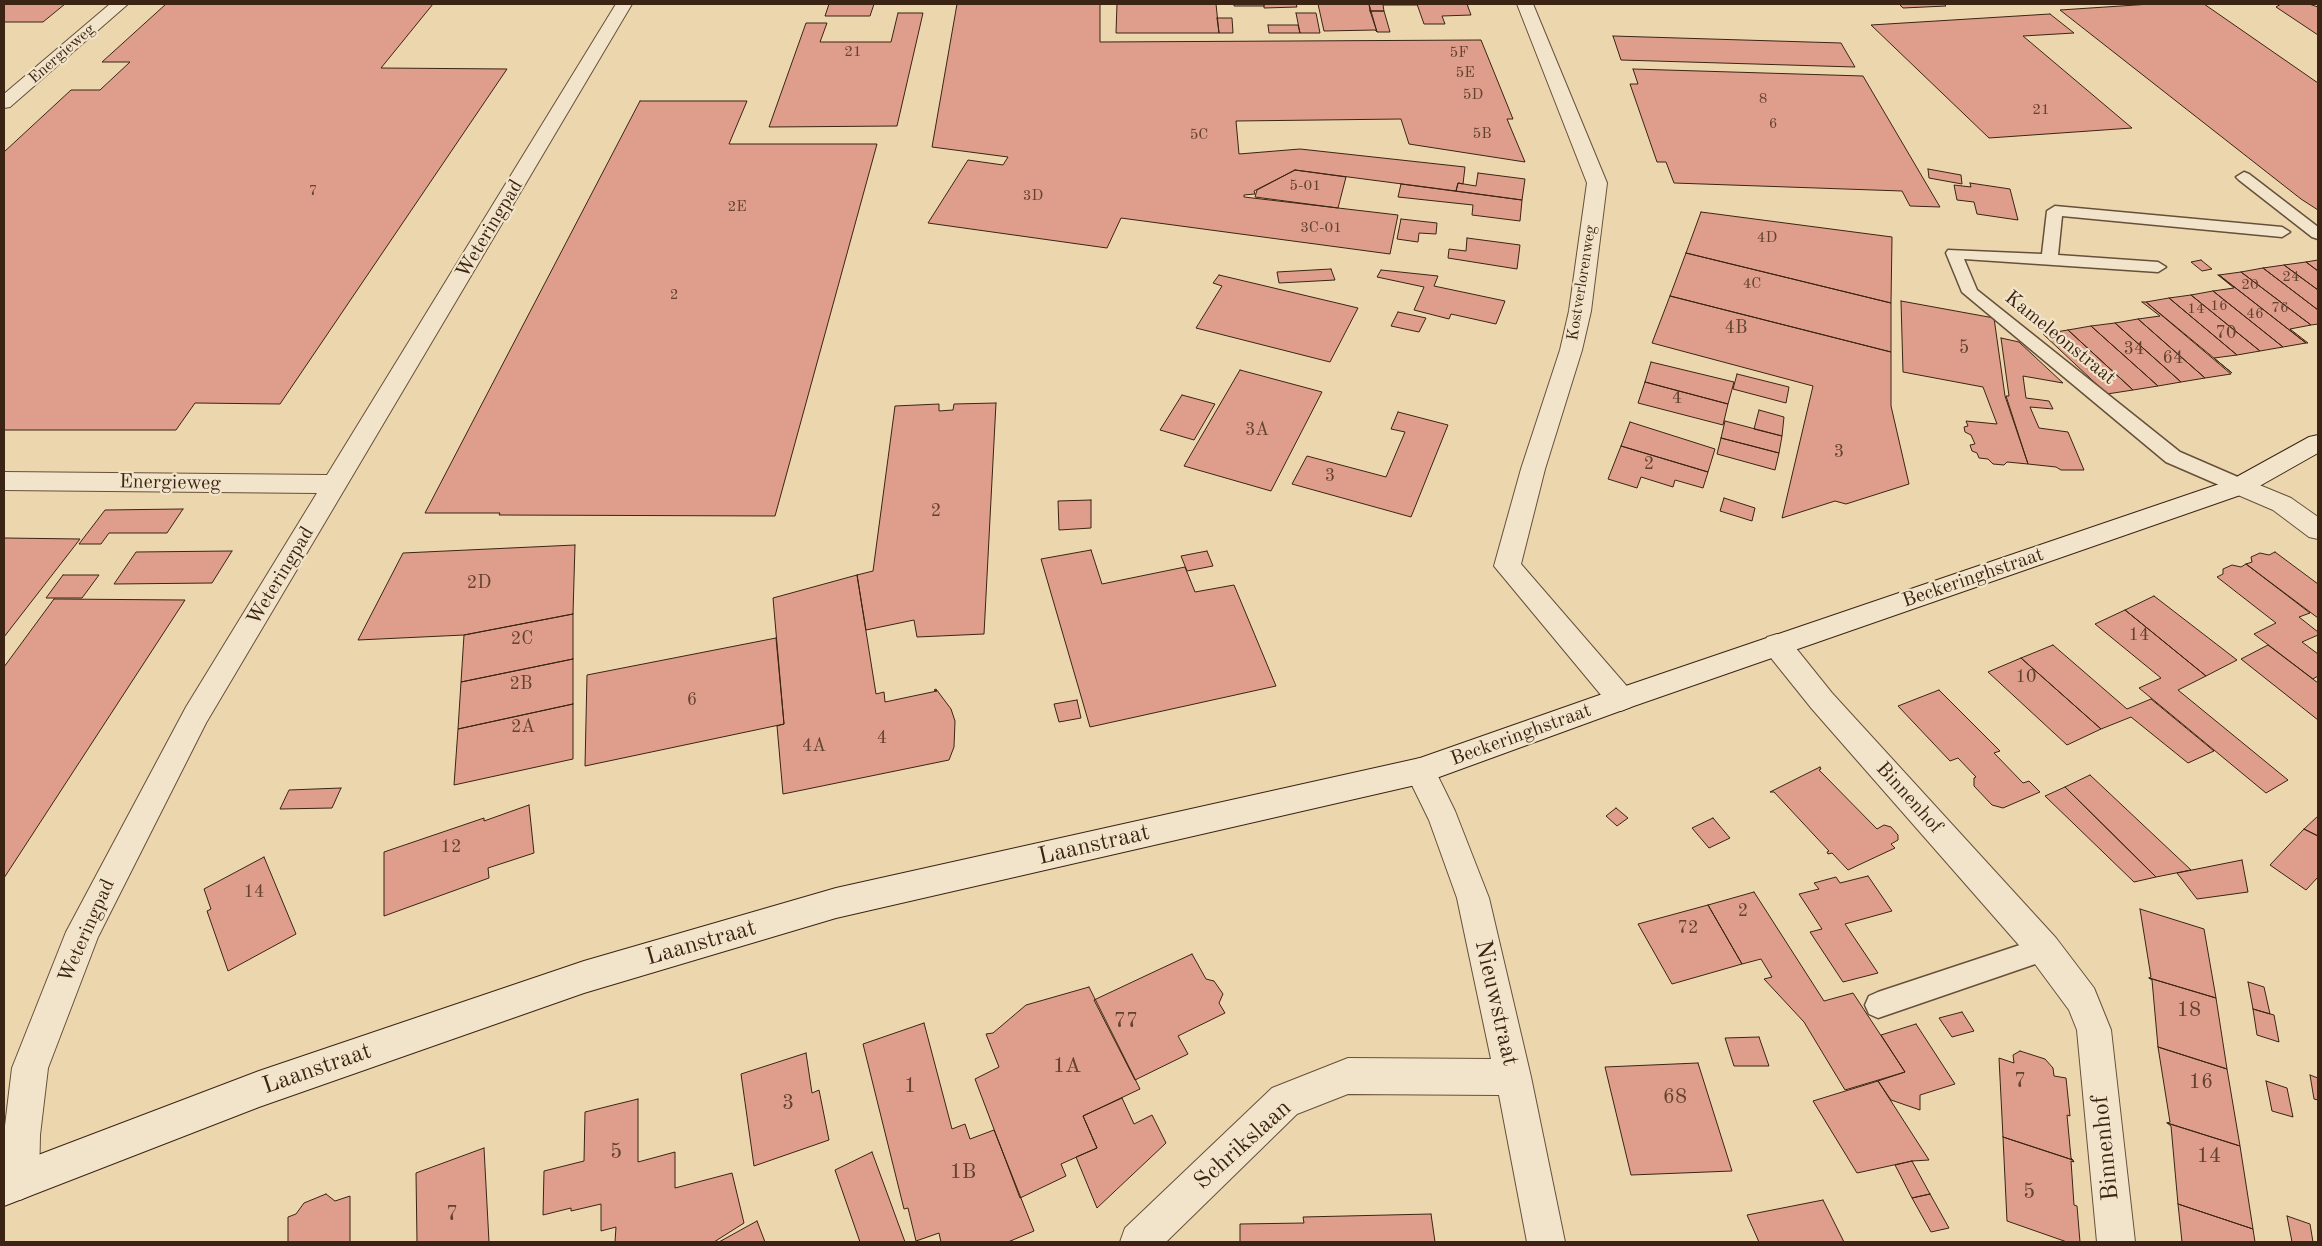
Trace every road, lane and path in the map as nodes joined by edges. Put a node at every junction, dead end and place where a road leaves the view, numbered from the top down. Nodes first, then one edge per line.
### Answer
1 (120, 4) edge
2 (624, 4) edge
3 (1525, 4) edge
4 (4, 103) edge
5 (2244, 177) dead end
6 (2282, 232) dead end
7 (2318, 234) edge
8 (2049, 260) junction
9 (2158, 268) dead end
10 (2318, 442) edge
11 (4, 481) edge
12 (336, 484) junction
13 (2240, 486) junction
14 (2318, 530) edge
15 (1507, 566) joint
16 (1777, 645) junction
17 (1621, 699) junction
18 (1420, 772) junction
19 (2044, 949) junction
20 (1878, 1005) dead end
21 (1513, 1077) junction
22 (12, 1184) edge
23 (1139, 1242) edge
24 (1546, 1242) edge
25 (2116, 1242) edge

1 - 4 street, Energieweg
2 - 12 street, Weteringpad
3 - 15 street, Kostverlorenweg
5 - 7 lane
6 - 8 lane
8 - 9 lane, Kameleonstraat
8 - 13 lane, Kameleonstraat
10 - 13 street, Beckeringhstraat
11 - 12 street, Energieweg
12 - 22 street, Weteringpad
13 - 14 street
13 - 16 street, Beckeringhstraat
15 - 17 street, Beckeringhstraat
16 - 17 street, Beckeringhstraat
16 - 19 street, Binnenhof
17 - 18 street, Beckeringhstraat
18 - 21 street, Nieuwstraat
18 - 22 street, Laanstraat
19 - 20 lane
19 - 25 street, Binnenhof
21 - 23 street, Schrikslaan
21 - 24 street, Nieuwstraat

